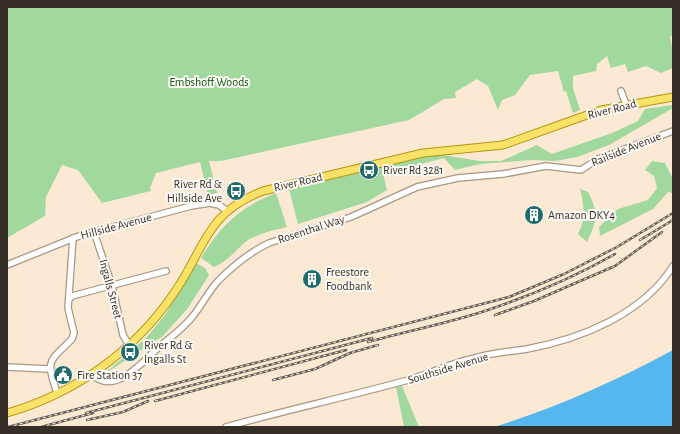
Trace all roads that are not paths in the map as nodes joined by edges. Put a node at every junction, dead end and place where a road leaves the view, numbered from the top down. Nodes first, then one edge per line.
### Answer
1 (621, 91) dead end
2 (673, 97) edge
3 (626, 104) junction
4 (673, 131) edge
5 (581, 170) joint
6 (227, 211) junction
7 (94, 232) junction
8 (73, 238) junction
9 (7, 265) edge
10 (673, 266) edge
11 (166, 272) dead end
12 (112, 286) junction
13 (69, 299) junction
14 (129, 345) junction
15 (7, 367) edge
16 (49, 369) junction
17 (91, 374) junction
18 (57, 393) junction
19 (7, 413) edge
20 (226, 427) edge

1 - 3 street
2 - 3 main road, River Road
3 - 6 main road, River Road
4 - 5 street, Railside Avenue
5 - 17 street, Rosenthal Way
6 - 7 street, Hillside Avenue
6 - 14 main road, River Road
7 - 8 street, Hillside Avenue
7 - 12 street, Ingalls Street
8 - 9 street, Hillside Avenue
8 - 13 street
10 - 20 street, Southside Avenue
11 - 12 street
12 - 13 street
12 - 14 street, Ingalls Street
13 - 16 street
14 - 17 main road, River Road
15 - 16 street
16 - 18 street
17 - 18 main road, River Road
18 - 19 main road, River Road

